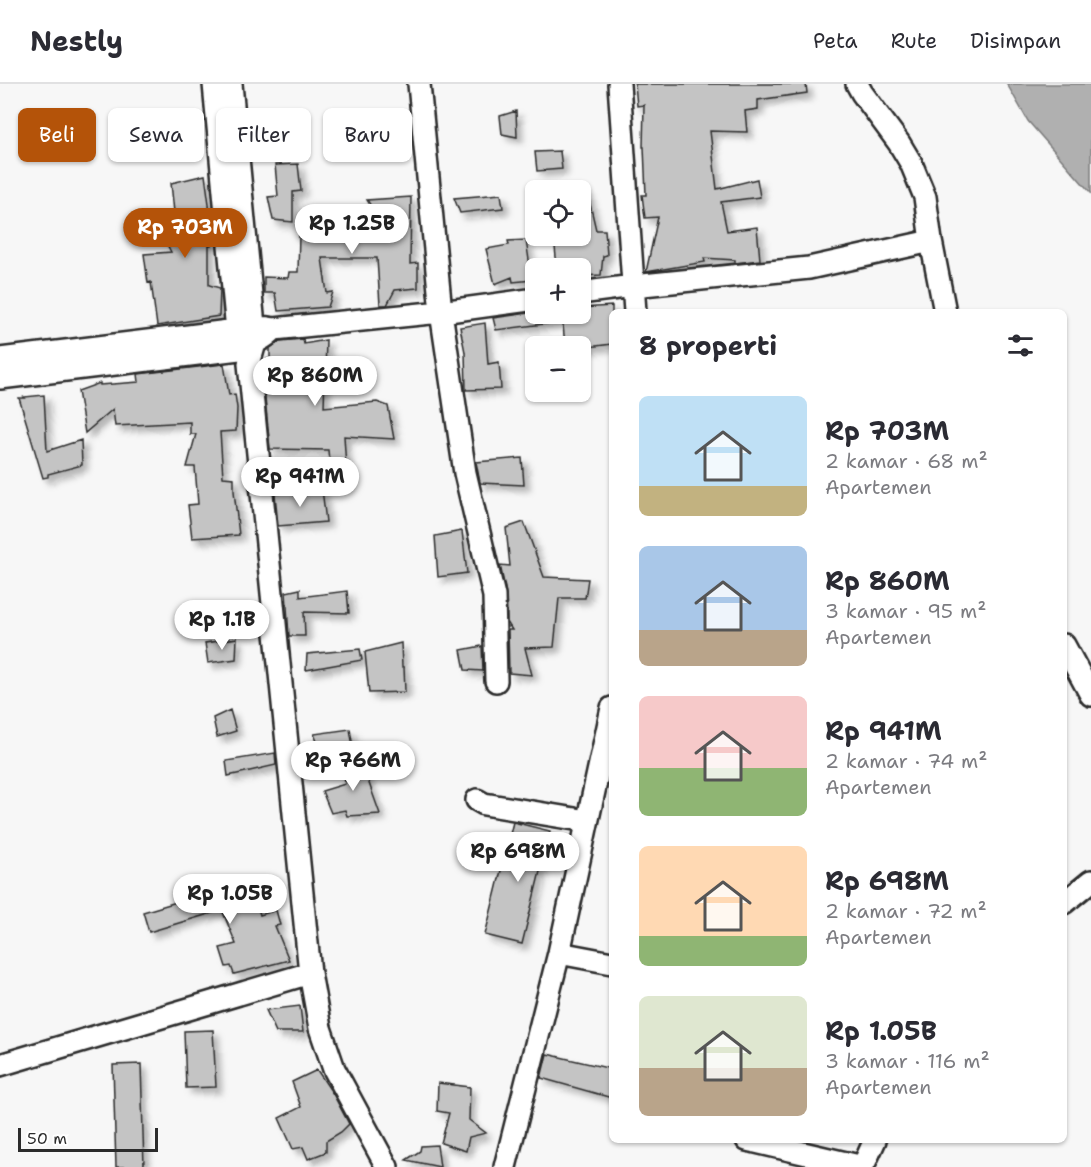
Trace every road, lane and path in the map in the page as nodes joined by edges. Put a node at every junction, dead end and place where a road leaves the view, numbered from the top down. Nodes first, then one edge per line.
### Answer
1 (214, 84) edge
2 (231, 84) edge
3 (420, 84) edge
4 (619, 84) edge
5 (857, 84) edge
6 (931, 241) junction
7 (633, 286) junction
8 (591, 292) edge
9 (525, 301) edge
10 (635, 309) edge
11 (944, 309) edge
12 (441, 312) junction
13 (251, 340) junction
14 (0, 359) edge
15 (0, 378) edge
16 (1067, 651) edge
17 (496, 681) dead end
18 (1091, 695) edge
19 (609, 722) edge
20 (477, 800) dead end
21 (587, 821) junction
22 (1091, 881) edge
23 (1067, 901) edge
24 (559, 952) junction
25 (609, 962) edge
26 (310, 973) junction
27 (0, 1065) edge
28 (760, 1143) edge
29 (874, 1143) edge
30 (387, 1167) edge
31 (505, 1167) edge

1 - 13 street
2 - 13 street
3 - 12 street
4 - 7 street
5 - 6 street
6 - 7 street
6 - 11 street
7 - 8 street
7 - 10 street
9 - 12 street
12 - 13 street
12 - 17 street
13 - 14 street
13 - 15 street
13 - 26 street
16 - 18 street
19 - 21 street
20 - 21 street
21 - 24 street
22 - 23 street
24 - 25 street
24 - 31 street
26 - 27 street
26 - 30 street
28 - 29 street

